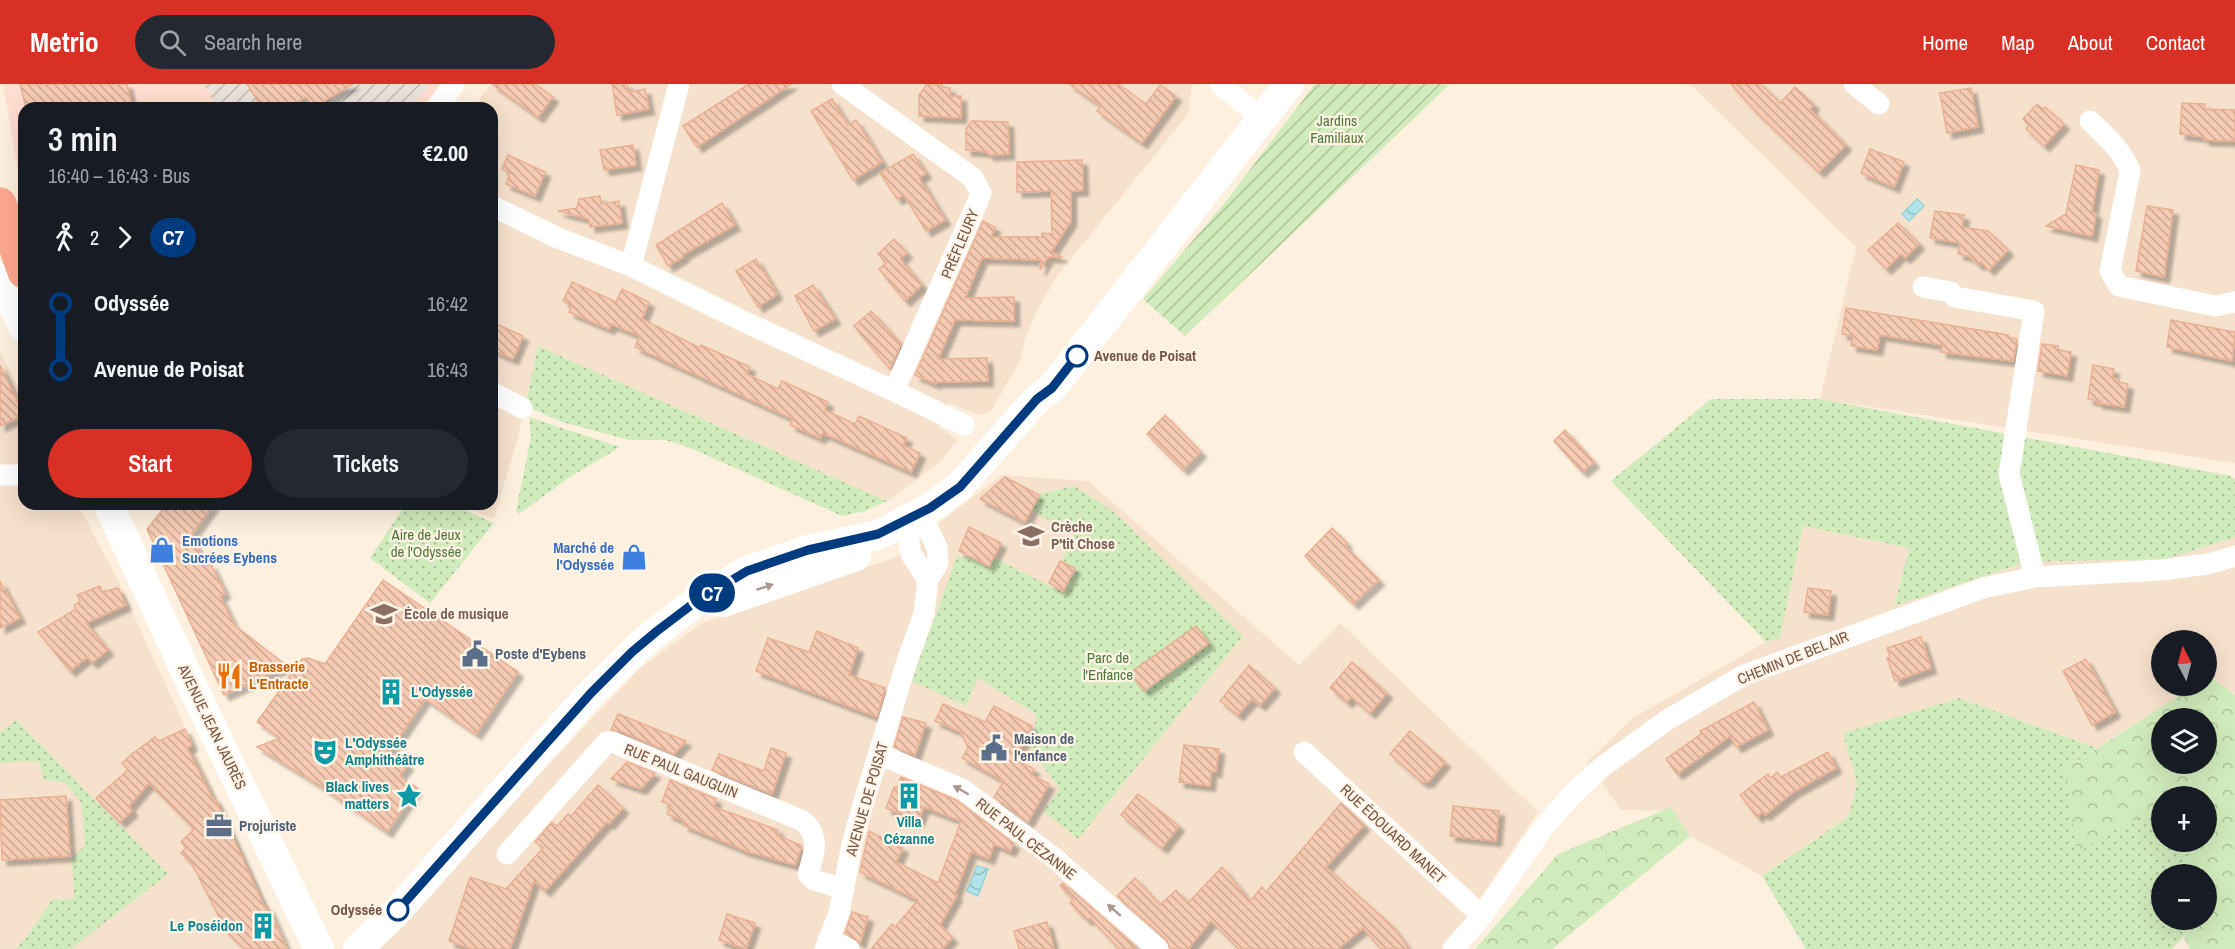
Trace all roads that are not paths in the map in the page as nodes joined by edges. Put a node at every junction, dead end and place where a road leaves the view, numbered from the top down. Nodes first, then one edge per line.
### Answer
1 (454, 84) edge
2 (678, 84) edge
3 (842, 84) edge
4 (1220, 84) edge
5 (1289, 84) edge
6 (1854, 84) edge
7 (441, 102) edge
8 (1879, 104) dead end
9 (1262, 119) junction
10 (2090, 121) dead end
11 (0, 204) edge
12 (498, 209) edge
13 (18, 255) edge
14 (631, 266) junction
15 (0, 278) edge
16 (1923, 287) dead end
17 (2235, 302) edge
18 (18, 316) edge
19 (894, 391) junction
20 (498, 395) edge
21 (522, 408) dead end
22 (964, 425) dead end
23 (0, 475) edge
24 (18, 476) edge
25 (111, 510) edge
26 (916, 524) junction
27 (2235, 556) edge
28 (2035, 577) junction
29 (1304, 752) dead end
30 (879, 754) junction
31 (507, 854) dead end
32 (844, 889) junction
33 (1482, 916) junction
34 (827, 944) edge
35 (319, 949) edge
36 (357, 949) edge
37 (849, 949) edge
38 (1158, 949) edge
39 (1453, 949) edge

1 - 7 street
2 - 14 street
3 - 19 street, PRÉFLEURY
4 - 9 street
5 - 9 main road
6 - 8 street
9 - 26 main road
10 - 17 street
11 - 13 highway
12 - 14 street
14 - 19 street
15 - 18 main road
16 - 28 street
19 - 22 street
20 - 21 street
23 - 24 street
25 - 35 main road, AVENUE JEAN JAURÈS
26 - 30 street, AVENUE DE POISAT
26 - 36 main road
27 - 28 street, CHEMIN DE BEL AIR
28 - 33 street, CHEMIN DE BEL AIR
29 - 33 street, RUE ÉDOUARD MANET
30 - 32 street, AVENUE DE POISAT
38 -> 30 street, RUE PAUL CÉZANNE
31 - 32 street, RUE PAUL GAUGUIN
32 - 34 street, AVENUE DE POISAT
33 - 39 street, CHEMIN DE BEL AIR
34 - 37 street

